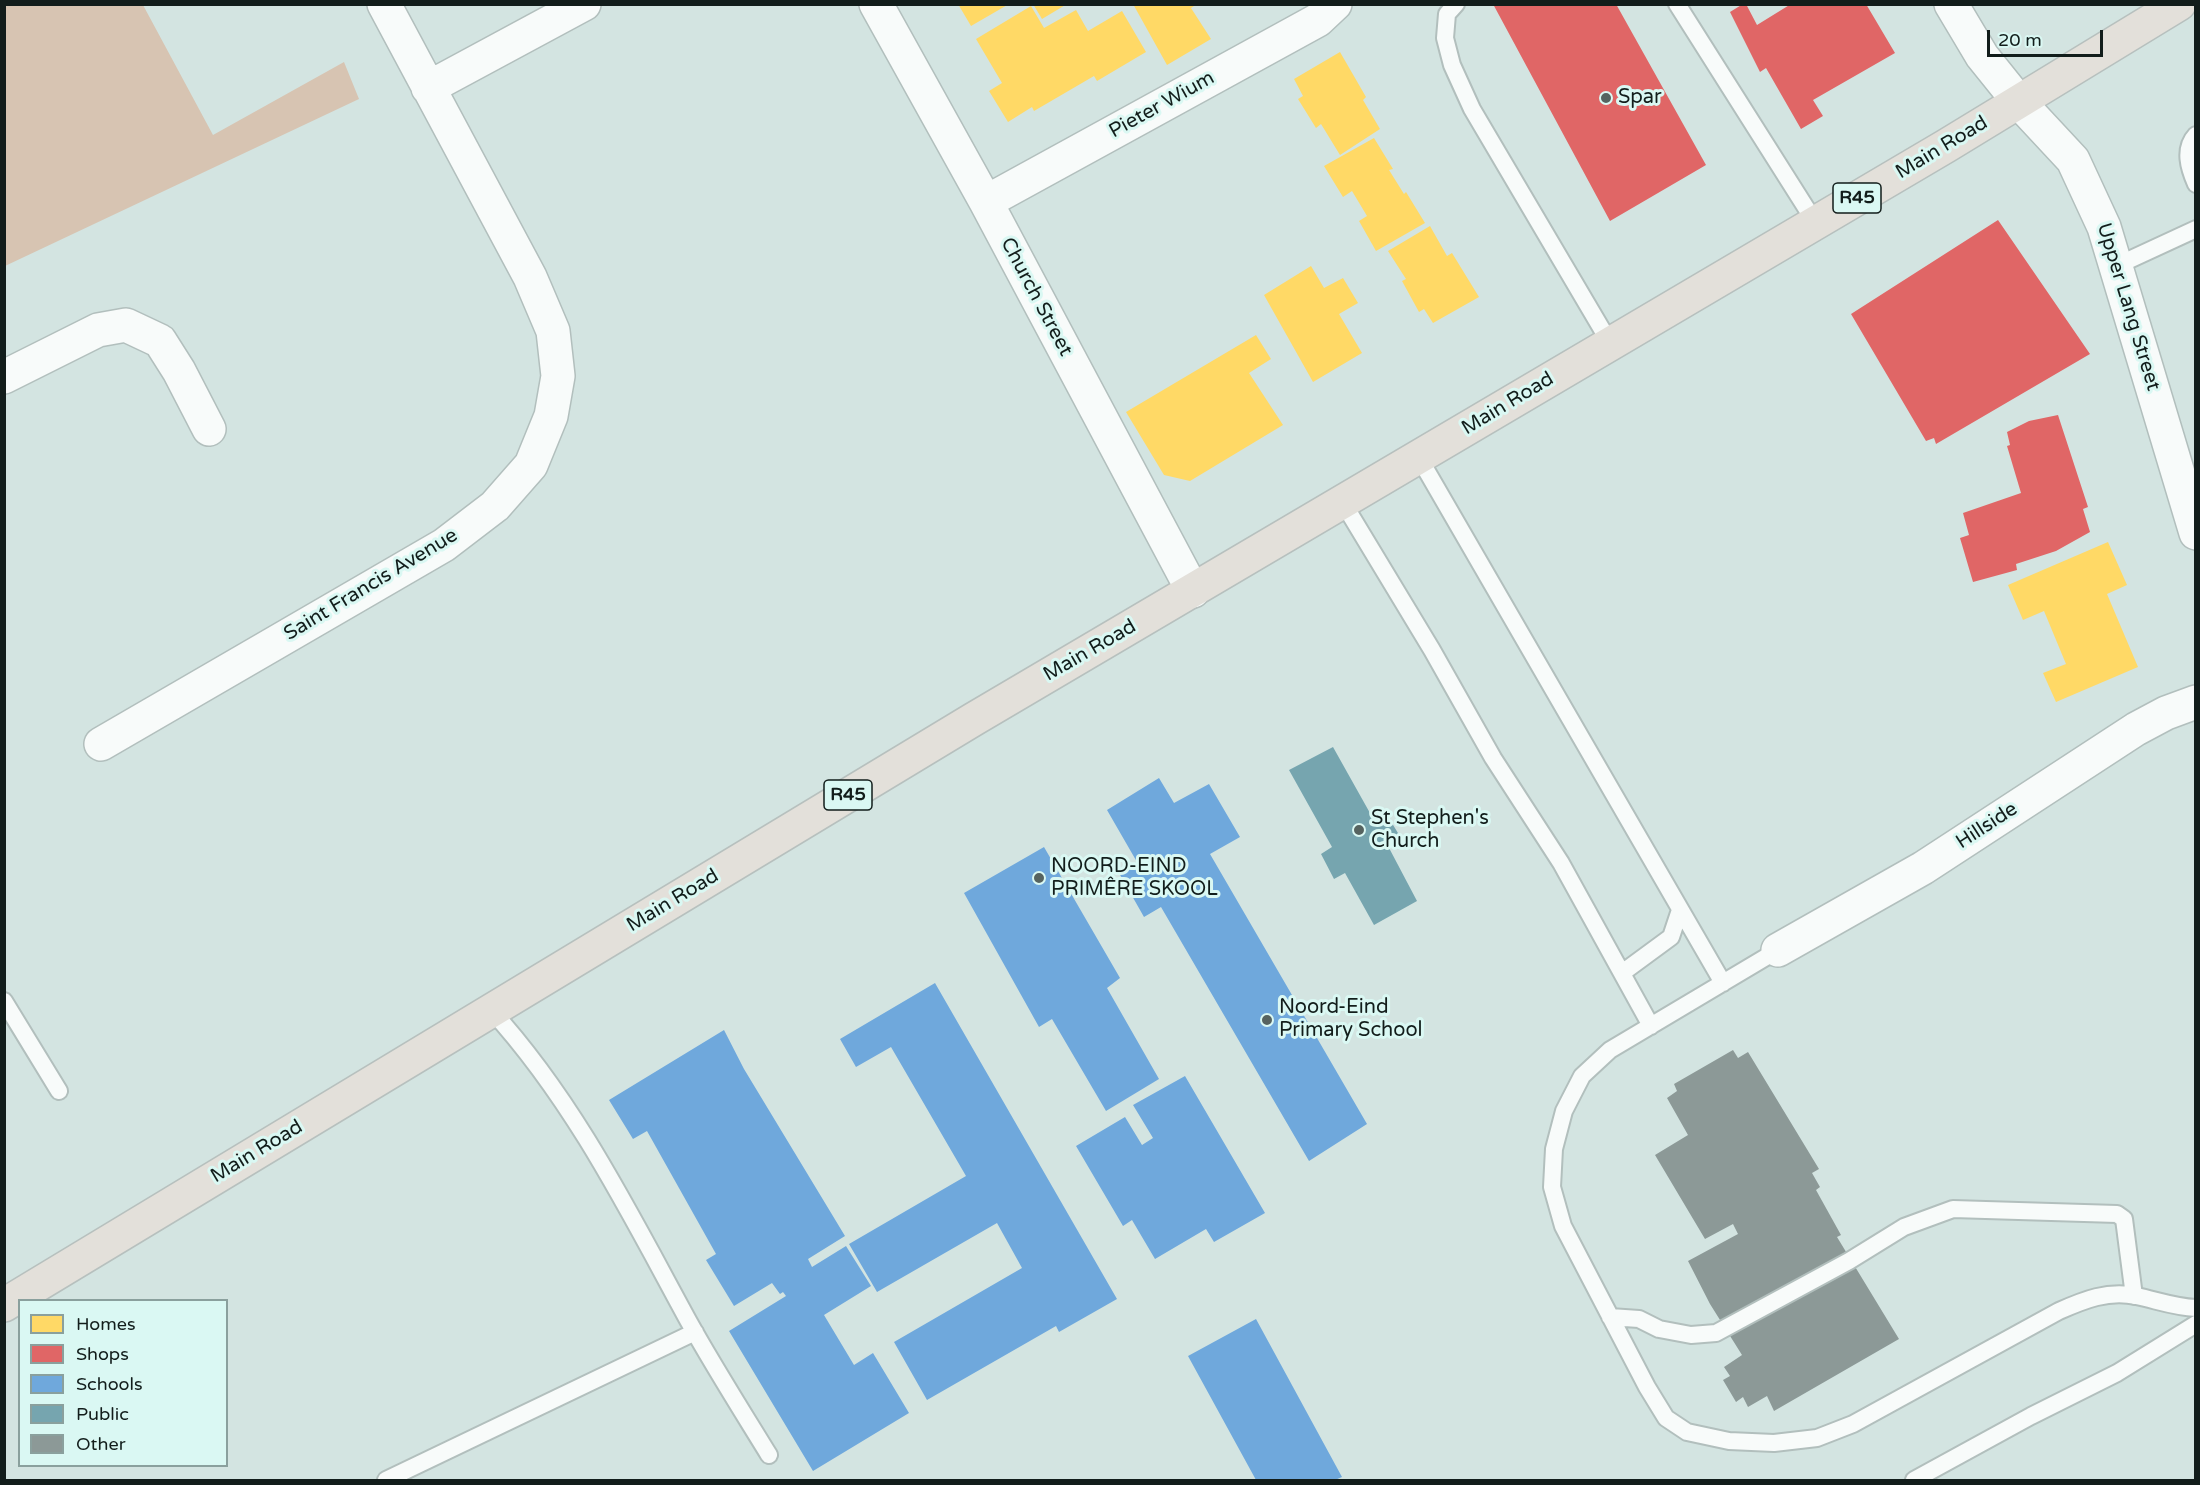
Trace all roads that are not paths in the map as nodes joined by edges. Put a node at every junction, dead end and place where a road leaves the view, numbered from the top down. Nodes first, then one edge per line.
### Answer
1 (384, 4) edge
2 (584, 4) edge
3 (876, 4) edge
4 (1335, 4) edge
5 (1456, 4) edge
6 (1677, 4) edge
7 (1952, 4) edge
8 (2179, 4) edge
9 (428, 87) junction
10 (2019, 102) junction
11 (2196, 135) edge
12 (2196, 184) edge
13 (986, 202) junction
14 (1815, 222) junction
15 (2196, 229) edge
16 (2116, 266) junction
17 (1610, 343) junction
18 (4, 377) edge
19 (209, 429) dead end
20 (1418, 456) junction
21 (1342, 501) junction
22 (2196, 532) edge
23 (1193, 591) junction
24 (2196, 702) edge
25 (101, 744) dead end
26 (1680, 909) junction
27 (1778, 950) joint
28 (1622, 973) junction
29 (1723, 983) junction
30 (4, 1000) edge
31 (491, 1010) junction
32 (1651, 1026) junction
33 (59, 1091) dead end
34 (2134, 1296) junction
35 (4, 1305) edge
36 (2196, 1308) edge
37 (1610, 1317) junction
38 (2196, 1324) edge
39 (695, 1332) junction
40 (769, 1455) dead end
41 (386, 1480) edge
42 (1914, 1480) edge

1 - 9 street, Saint Francis Avenue
2 - 9 street
3 - 13 street, Church Street
4 - 13 street, Pieter Wium
5 - 17 lane
6 - 14 lane
7 - 10 street, Upper Lang Street
8 - 10 main road, Main Road / R45
9 - 25 street, Saint Francis Avenue
10 - 14 main road, Main Road / R45
10 - 16 street, Upper Lang Street
11 - 12 lane
13 - 23 street, Church Street
14 - 17 main road, Main Road / R45
15 - 16 lane
16 - 22 street, Upper Lang Street
17 - 20 main road, Main Road / R45
18 - 19 street
20 - 21 main road, Main Road / R45
20 - 26 lane
21 - 23 main road, Main Road / R45
21 - 28 lane
23 - 31 main road, Main Road / R45
24 - 27 street, Hillside
26 - 28 lane
26 - 29 lane
27 - 29 lane
28 - 32 lane
29 - 32 lane
30 - 33 lane
31 - 35 main road, Main Road / R45
31 - 39 lane
32 - 37 lane
34 - 36 lane
34 - 37 lane
34 - 37 lane
38 - 42 lane
39 - 40 lane
39 - 41 lane

